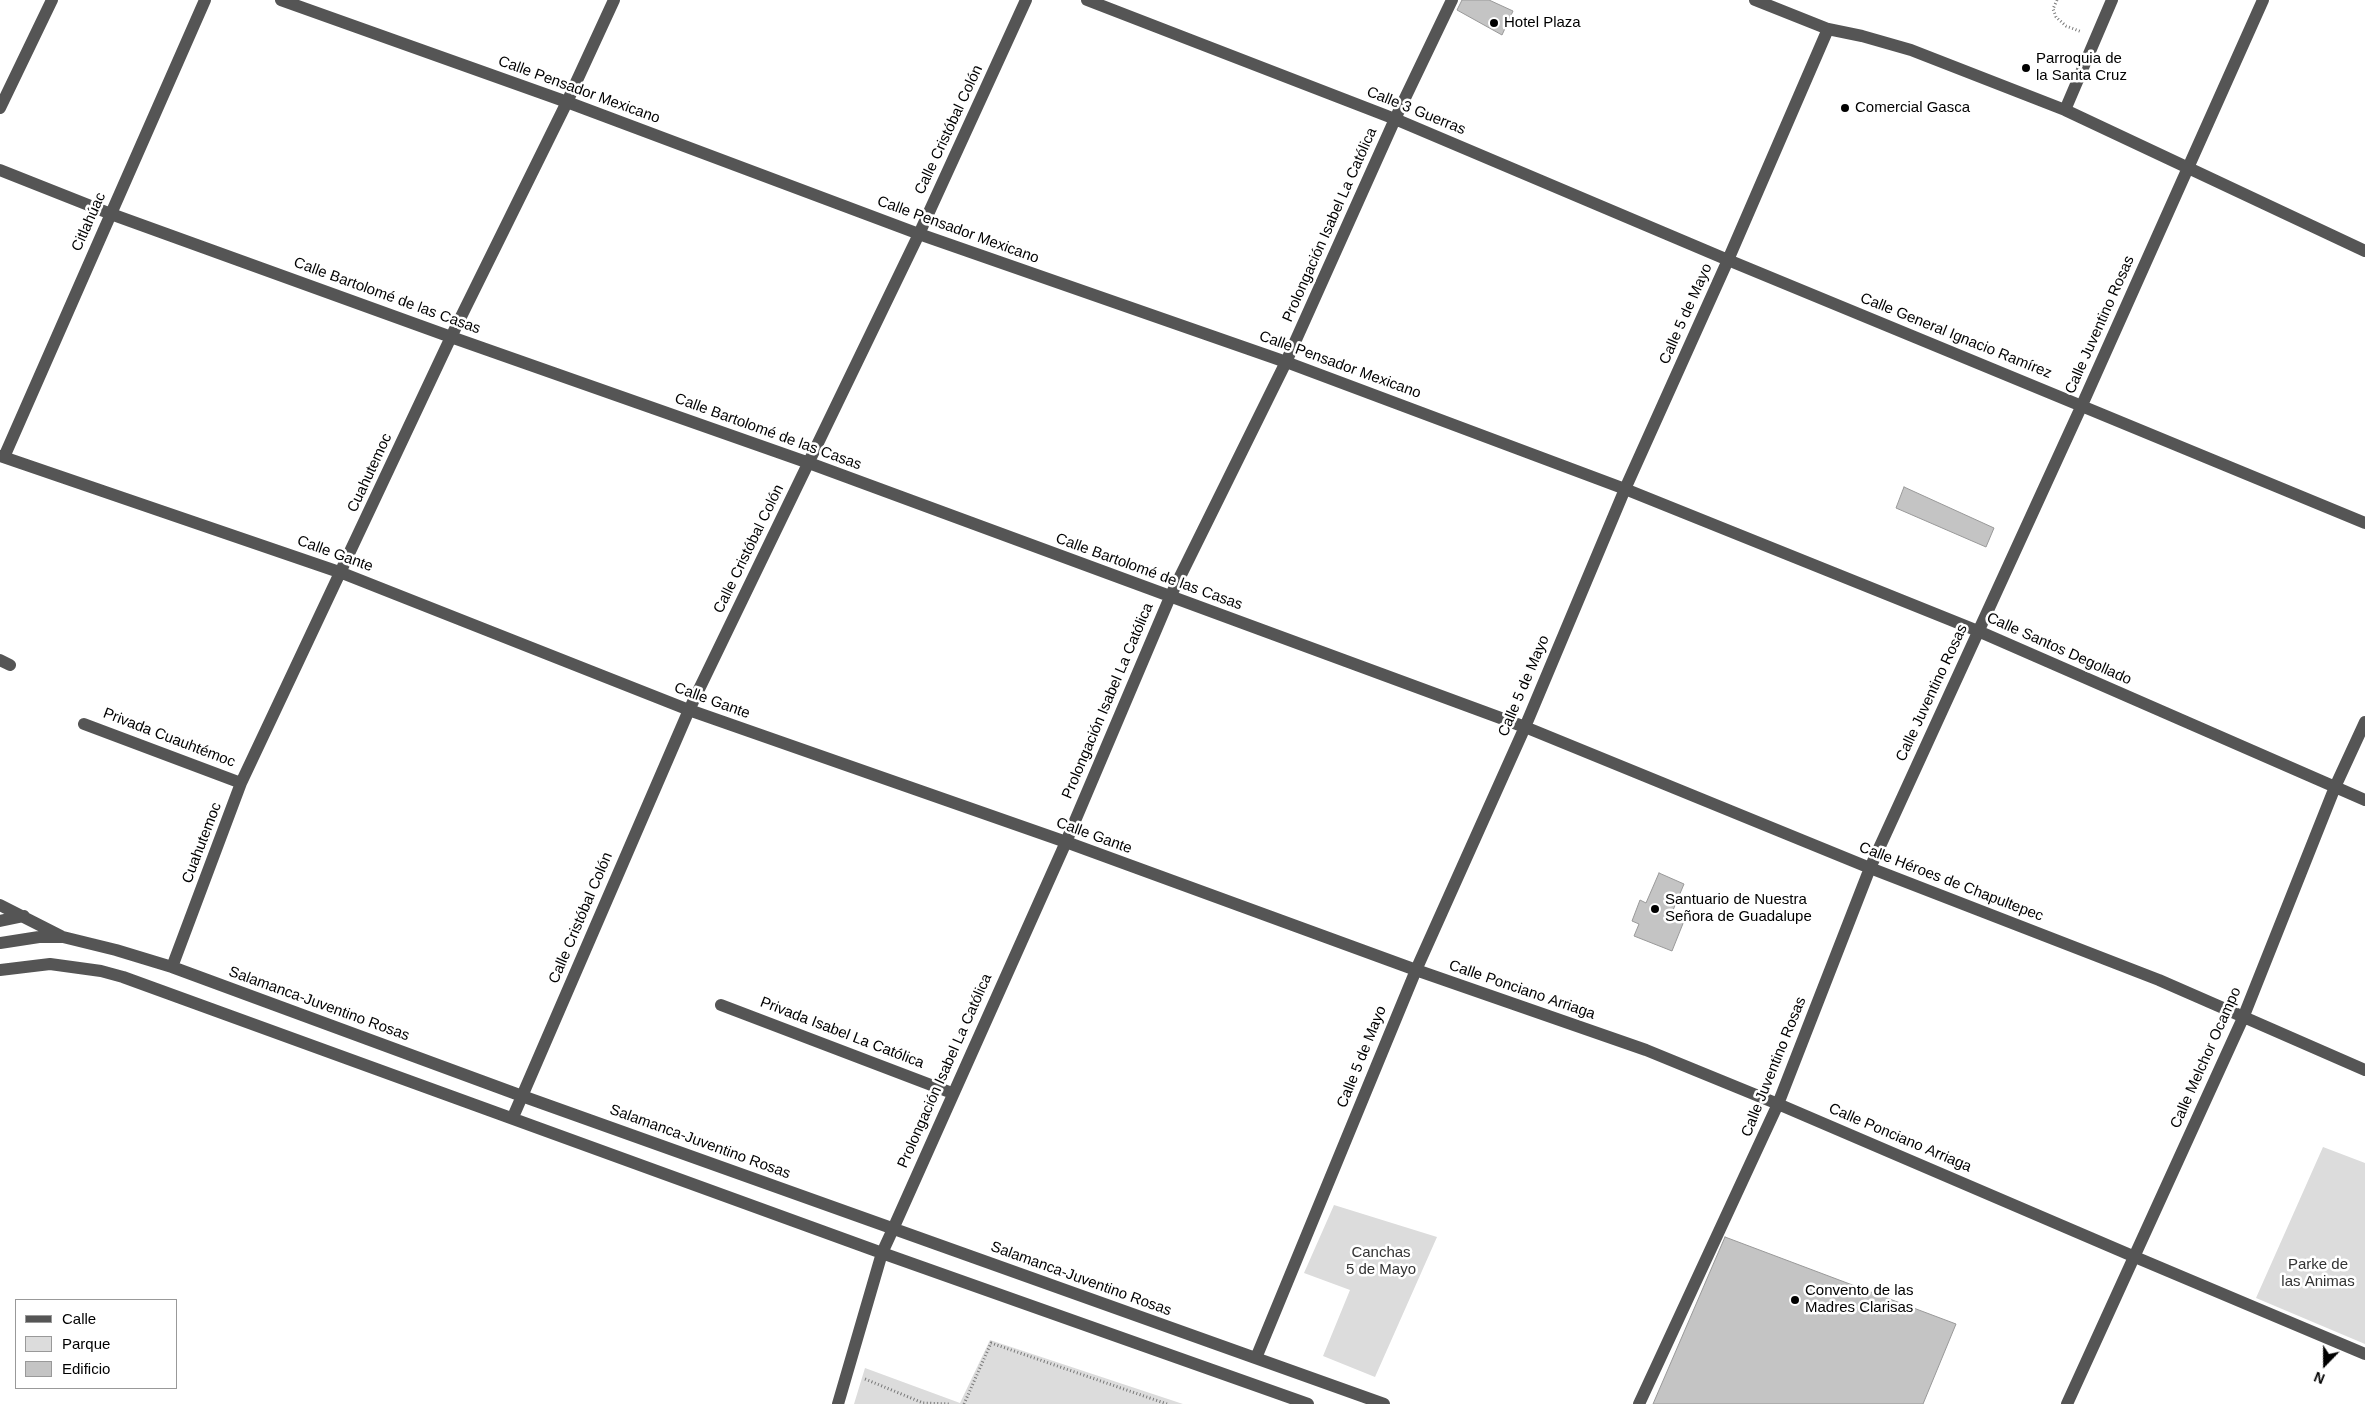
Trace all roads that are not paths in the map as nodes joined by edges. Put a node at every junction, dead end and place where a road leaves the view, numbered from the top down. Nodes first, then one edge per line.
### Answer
1 (52, 0) edge
2 (206, 0) edge
3 (282, 0) edge
4 (614, 0) edge
5 (1026, 0) edge
6 (1087, 0) edge
7 (1452, 0) edge
8 (1755, 0) edge
9 (2112, 0) edge
10 (2264, 0) edge
11 (1828, 29) junction
12 (567, 102) junction
13 (0, 108) edge
14 (2065, 110) junction
15 (1395, 119) junction
16 (0, 170) edge
17 (2188, 170) junction
18 (111, 214) junction
19 (919, 234) junction
20 (2365, 251) edge
21 (1728, 260) junction
22 (451, 337) junction
23 (1286, 362) junction
24 (2082, 405) junction
25 (2, 456) edge
26 (809, 463) junction
27 (1625, 489) junction
28 (2365, 523) edge
29 (342, 573) junction
30 (1170, 597) junction
31 (1978, 631) junction
32 (689, 710) junction
33 (2365, 722) edge
34 (84, 724) dead end
35 (1524, 727) junction
36 (241, 783) junction
37 (2335, 787) junction
38 (2365, 800) edge
39 (1066, 842) junction
40 (1870, 868) junction
41 (0, 905) edge
42 (24, 916) junction
43 (0, 921) edge
44 (63, 937) junction
45 (0, 943) edge
46 (172, 967) junction
47 (0, 970) edge
48 (1416, 970) junction
49 (721, 1005) dead end
50 (2243, 1018) junction
51 (2365, 1070) edge
52 (952, 1093) junction
53 (522, 1096) junction
54 (1778, 1104) junction
55 (513, 1117) junction
56 (892, 1229) junction
57 (882, 1253) junction
58 (2134, 1257) junction
59 (2365, 1354) edge
60 (1256, 1358) junction
61 (838, 1404) edge
62 (1308, 1404) edge
63 (1384, 1404) edge
64 (1639, 1404) edge
65 (2067, 1404) edge

1 - 13 street
2 - 18 street, Citlahúac
3 - 12 street, Calle Pensador Mexicano
4 - 12 street, Cuahutemoc
5 - 19 street, Calle Cristóbal Colón
6 - 15 street, Calle 3 Guerras
7 - 15 street, Prolongación Isabel La Católica
8 - 11 street
9 - 14 street
10 - 17 street, Calle Juventino Rosas
11 - 14 street
11 - 21 street, Calle 5 de Mayo
12 - 19 street, Calle Pensador Mexicano
12 - 22 street, Cuahutemoc
14 - 17 street
15 - 21 street, Calle 3 Guerras
15 - 23 street, Prolongación Isabel La Católica
16 - 18 street, Calle Bartolomé de las Casas
17 - 20 street
17 - 24 street, Calle Juventino Rosas
18 - 22 street, Calle Bartolomé de las Casas
18 - 25 street, Citlahúac
19 - 23 street, Calle Pensador Mexicano
19 - 26 street, Calle Cristóbal Colón
21 - 24 street, Calle General Ignacio Ramírez
21 - 27 street, Calle 5 de Mayo
22 - 26 street, Calle Bartolomé de las Casas
22 - 29 street, Cuahutemoc
23 - 27 street, Calle Pensador Mexicano
23 - 30 street, Prolongación Isabel La Católica
24 - 28 street, Calle General Ignacio Ramírez
24 - 31 street, Calle Juventino Rosas
25 - 29 street, Calle Gante
26 - 30 street, Calle Bartolomé de las Casas
26 - 32 street, Calle Cristóbal Colón
27 - 31 street, Calle Santos Degollado
27 - 35 street, Calle 5 de Mayo
29 - 32 street, Calle Gante
29 - 36 street, Cuahutemoc
30 - 35 street, Calle Bartolomé de las Casas
30 - 39 street, Prolongación Isabel La Católica
31 - 37 street, Calle Santos Degollado
31 - 40 street, Calle Juventino Rosas
32 - 39 street, Calle Gante
32 - 53 street, Calle Cristóbal Colón
33 - 37 street, Calle Melchor Ocampo
34 - 36 street, Privada Cuauhtémoc
35 - 40 street, Calle Héroes de Chapultepec
35 - 48 street, Calle 5 de Mayo
36 - 46 street, Cuahutemoc
37 - 38 street, Calle Santos Degollado
37 - 50 street, Calle Melchor Ocampo
39 - 48 street, Calle Gante
39 - 52 street, Prolongación Isabel La Católica
40 - 50 street, Calle Héroes de Chapultepec
40 - 54 street, Calle Juventino Rosas
41 - 42 street
42 - 43 street
42 - 44 street
44 - 45 street, Salamanca-Juventino Rosas
44 - 46 street, Salamanca-Juventino Rosas
46 - 53 street, Salamanca-Juventino Rosas
47 - 55 street
48 - 54 street, Calle Ponciano Arriaga
48 - 60 street, Calle 5 de Mayo
49 - 52 street, Privada Isabel La Católica
50 - 51 street, Calle Héroes de Chapultepec
50 - 58 street, Calle Melchor Ocampo
52 - 56 street, Prolongación Isabel La Católica
53 - 55 street, Calle Cristóbal Colón
53 - 56 street, Salamanca-Juventino Rosas
54 - 58 street, Calle Ponciano Arriaga
54 - 64 street, Calle Juventino Rosas
55 - 57 street
56 - 57 street, Prolongación Isabel La Católica
56 - 60 street, Salamanca-Juventino Rosas
57 - 61 street
57 - 62 street
58 - 59 street, Calle Ponciano Arriaga
58 - 65 street, Calle Melchor Ocampo
60 - 63 street, Salamanca-Juventino Rosas

